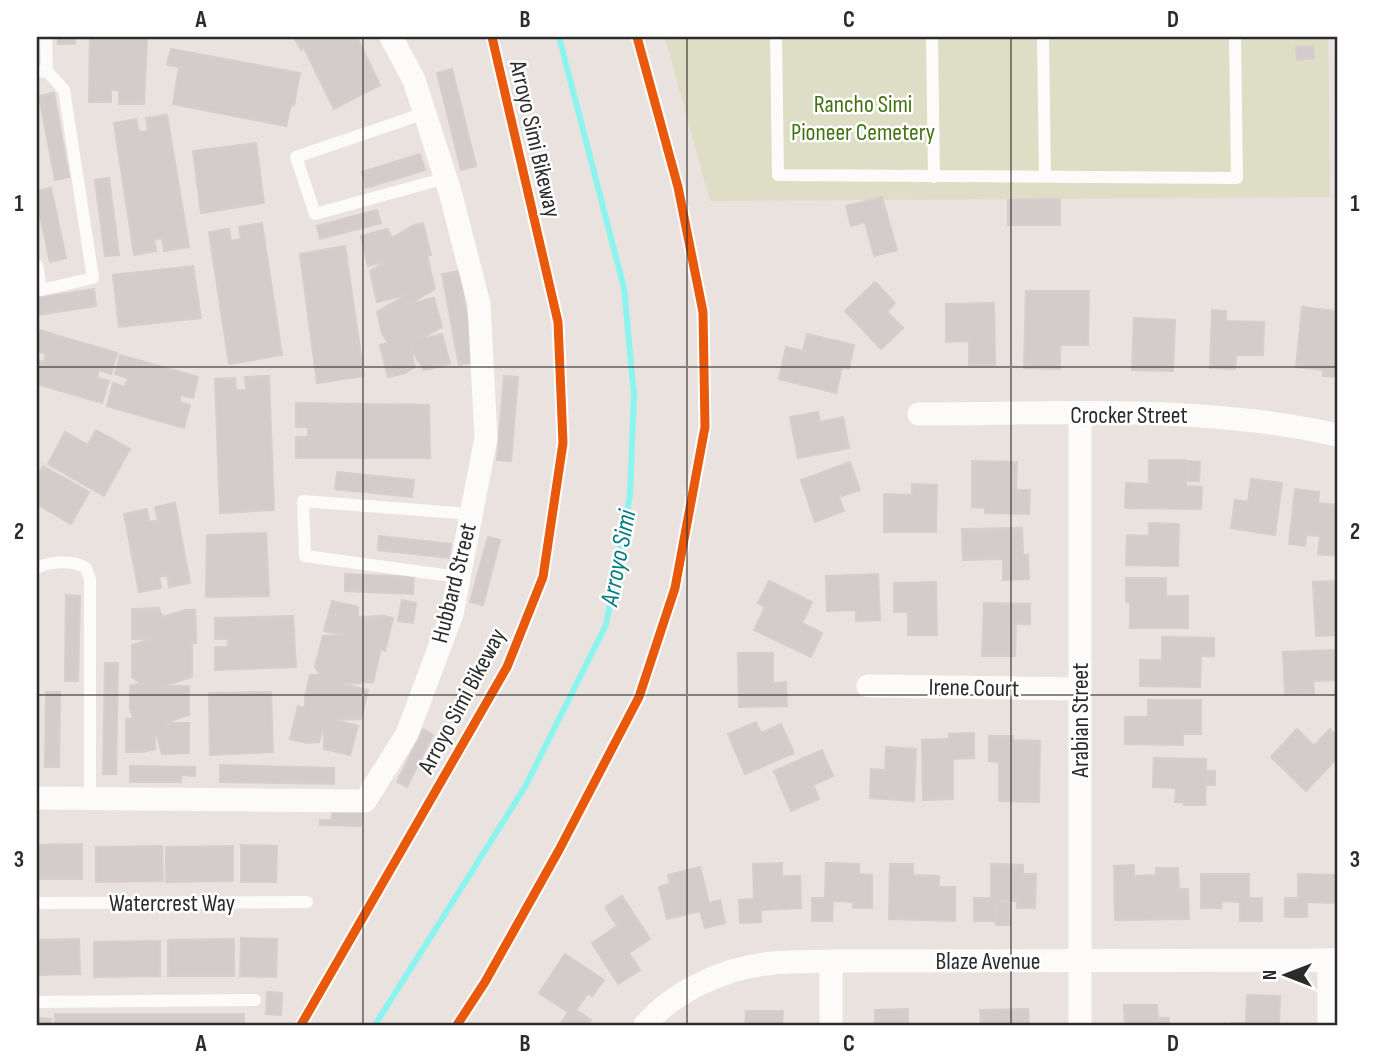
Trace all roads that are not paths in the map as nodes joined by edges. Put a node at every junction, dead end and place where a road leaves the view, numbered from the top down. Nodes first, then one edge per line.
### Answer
1 (46, 37) edge
2 (391, 37) edge
3 (776, 37) edge
4 (932, 37) edge
5 (1043, 37) edge
6 (1235, 37) edge
7 (42, 72) edge
8 (425, 113) junction
9 (934, 177) junction
10 (1045, 177) junction
11 (446, 178) junction
12 (37, 265) edge
13 (919, 414) dead end
14 (1080, 414) junction
15 (1337, 435) edge
16 (471, 514) junction
17 (37, 568) edge
18 (459, 577) junction
19 (868, 687) dead end
20 (1080, 689) junction
21 (37, 798) edge
22 (90, 799) junction
23 (307, 902) dead end
24 (37, 903) edge
25 (1333, 960) edge
26 (831, 961) junction
27 (1080, 961) junction
28 (255, 1000) dead end
29 (37, 1002) edge
30 (649, 1021) edge
31 (831, 1025) edge
32 (1080, 1025) edge
33 (1329, 1025) edge

1 - 7 lane
2 - 8 street, Hubbard Street
3 - 9 lane
4 - 9 lane
5 - 10 lane
6 - 10 lane
7 - 12 lane
8 - 11 street, Hubbard Street
8 - 11 lane
9 - 10 lane
11 - 16 street, Hubbard Street
13 - 14 street, Crocker Street
14 - 15 street, Crocker Street
14 - 20 street, Arabian Street
16 - 18 street, Hubbard Street
16 - 18 lane
17 - 22 lane
18 - 22 street, Hubbard Street
19 - 20 street, Irene Court
20 - 27 street, Arabian Street
21 - 22 street, Hubbard Street
23 - 24 lane, Watercrest Way
25 - 27 street, Blaze Avenue
25 - 33 street
26 - 27 street, Blaze Avenue
26 - 30 street, Blaze Avenue
26 - 31 street
27 - 32 street, Arabian Street
28 - 29 lane

